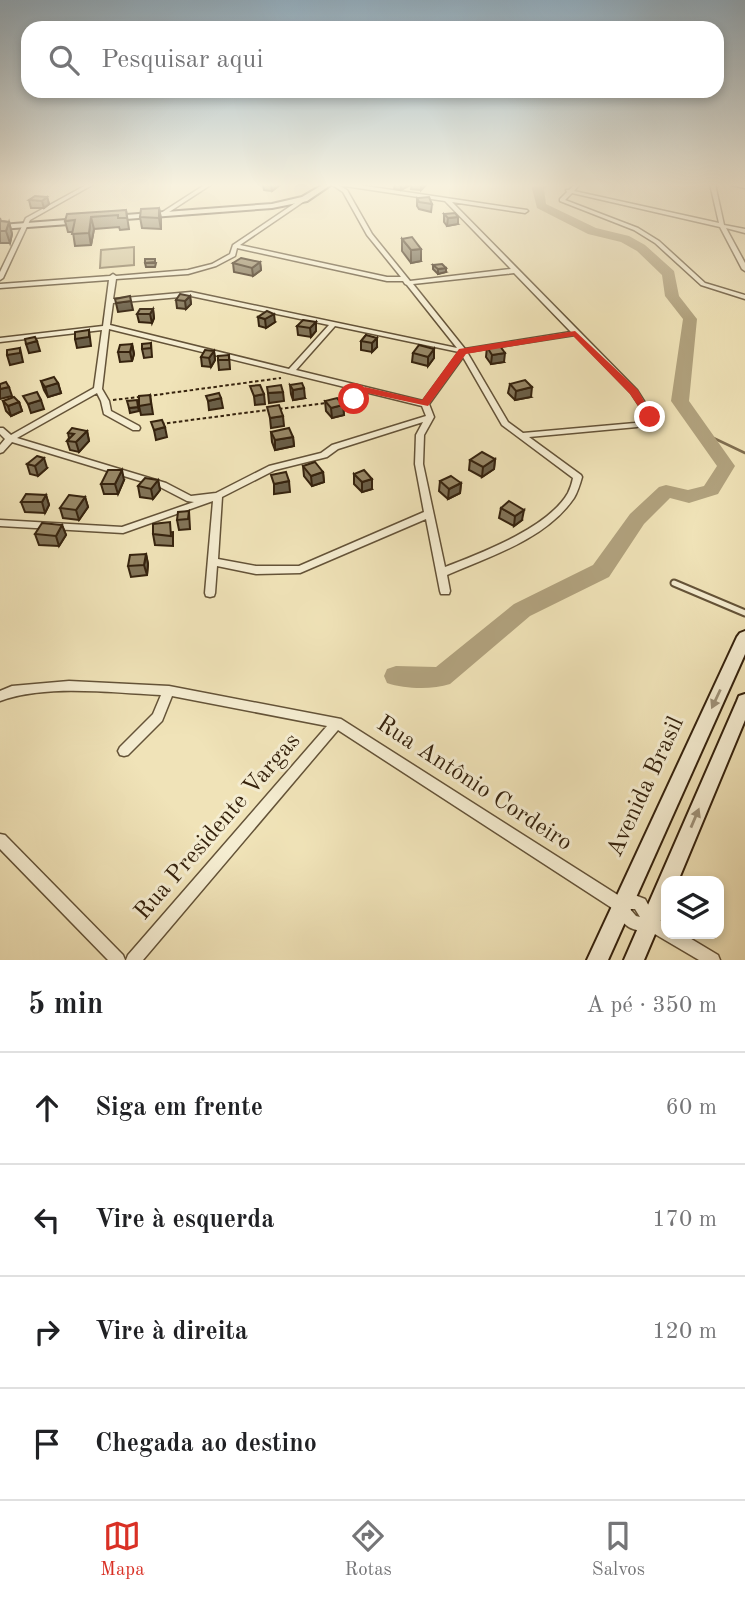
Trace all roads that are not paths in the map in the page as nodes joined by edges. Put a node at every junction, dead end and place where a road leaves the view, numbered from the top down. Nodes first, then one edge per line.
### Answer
1 (23, 229) edge
2 (260, 229) edge
3 (366, 229) edge
4 (474, 229) edge
5 (634, 229) edge
6 (723, 229) edge
7 (235, 246) junction
8 (745, 269) edge
9 (514, 271) junction
10 (114, 276) junction
11 (0, 278) edge
12 (405, 281) junction
13 (0, 286) edge
14 (745, 298) edge
15 (111, 302) junction
16 (334, 323) junction
17 (109, 327) junction
18 (575, 333) junction
19 (0, 340) edge
20 (463, 351) junction
21 (290, 371) junction
22 (98, 389) junction
23 (425, 404) junction
24 (430, 417) junction
25 (136, 428) road end
26 (0, 430) edge
27 (522, 435) junction
28 (10, 439) junction
29 (0, 450) edge
30 (218, 496) junction
31 (429, 514) junction
32 (0, 523) edge
33 (213, 562) junction
34 (441, 573) junction
35 (674, 583) dead end
36 (445, 591) dead end
37 (210, 593) dead end
38 (745, 613) edge
39 (745, 637) edge
40 (169, 691) junction
41 (0, 696) edge
42 (745, 701) edge
43 (337, 723) junction
44 (124, 751) dead end
45 (0, 840) edge
46 (670, 876) edge
47 (621, 905) junction
48 (661, 929) edge
49 (661, 930) edge
50 (678, 939) edge
51 (118, 960) edge
52 (133, 960) edge
53 (597, 960) edge
54 (634, 960) edge
55 (713, 960) edge

1 - 11 street
2 - 7 street
3 - 12 street
4 - 9 street
5 - 14 street
6 - 8 street
7 - 10 street
7 - 12 street
9 - 12 street
9 - 18 street
10 - 13 street
10 - 15 street
12 - 20 street
15 - 16 street
15 - 17 street
16 - 20 street
16 - 21 street
17 - 19 street
17 - 21 street
17 - 22 street
18 - 20 street
18 - 27 street
20 - 23 street
20 - 27 street
21 - 23 street
22 - 25 street
22 - 28 street
23 - 24 street
24 - 30 street
24 - 31 street
26 - 28 street
27 - 34 street
28 - 29 street
28 - 30 street
30 - 32 street
30 - 33 street
31 - 33 street
31 - 34 street
33 - 37 street
34 - 36 street
35 - 38 lane
39 -> 47 main road, Avenida Brasil
40 - 41 street
40 - 43 street
40 - 44 street
46 -> 42 main road
43 - 47 street, Rua Antônio Cordeiro
43 - 52 street, Rua Presidente Vargas
45 - 51 street
47 - 48 street, Rua Antônio Cordeiro
47 - 53 main road, Avenida Brasil
49 - 54 main road
50 - 55 street, Rua Antônio Cordeiro

